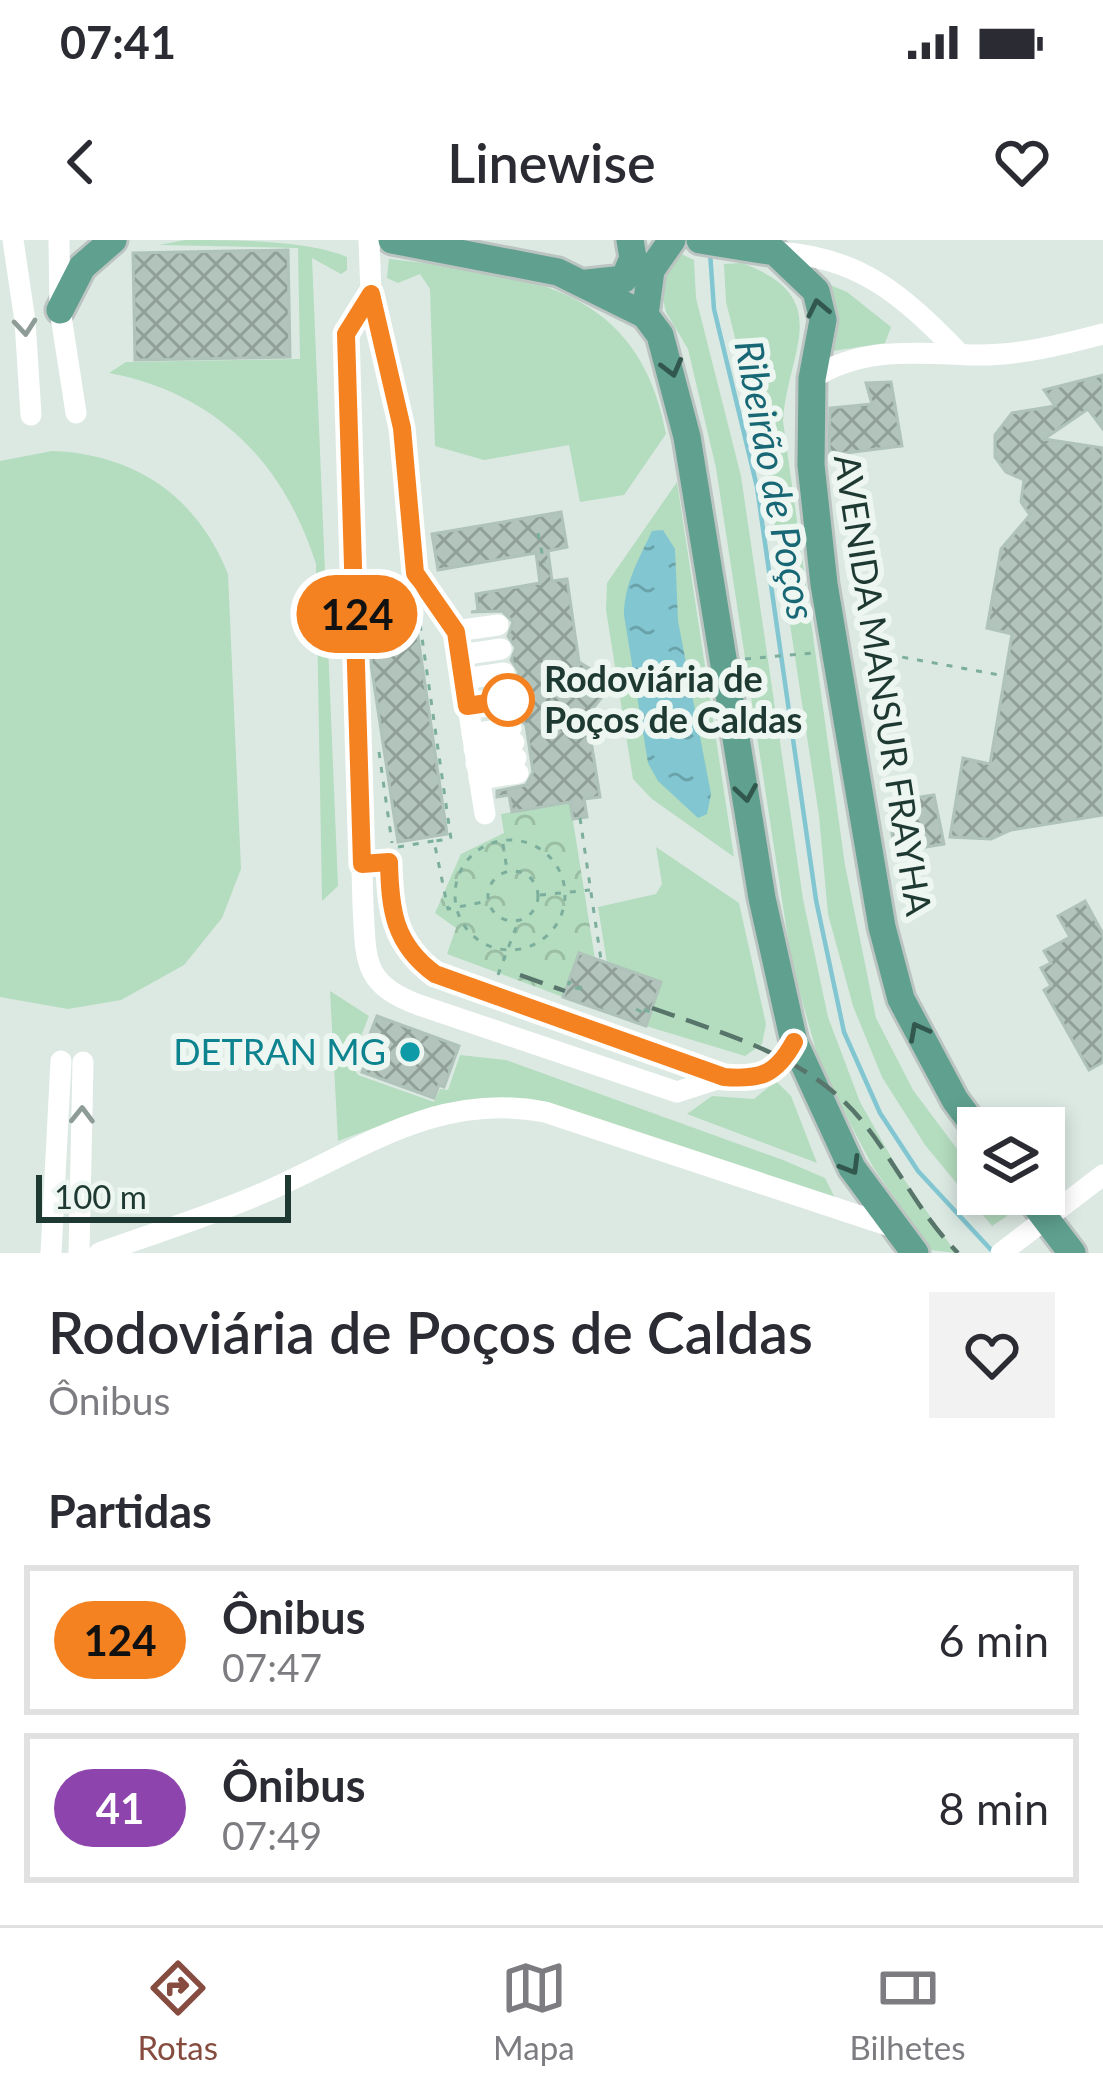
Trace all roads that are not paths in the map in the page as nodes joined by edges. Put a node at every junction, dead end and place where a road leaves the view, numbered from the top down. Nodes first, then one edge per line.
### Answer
1 (13, 240) edge
2 (59, 240) edge
3 (112, 240) edge
4 (369, 240) edge
5 (392, 240) edge
6 (630, 240) edge
7 (672, 240) edge
8 (700, 240) edge
9 (763, 250) junction
10 (587, 283) junction
11 (371, 294) junction
12 (60, 310) junction
13 (645, 315) junction
14 (1103, 334) edge
15 (958, 352) junction
16 (812, 379) junction
17 (76, 413) dead end
18 (31, 415) dead end
19 (507, 696) junction
20 (467, 702) junction
21 (485, 814) dead end
22 (362, 864) junction
23 (794, 1042) junction
24 (724, 1077) junction
25 (960, 1107) edge
26 (1103, 1175) edge
27 (1043, 1215) edge
28 (1047, 1220) junction
29 (890, 1226) junction
30 (51, 1253) edge
31 (79, 1253) edge
32 (98, 1253) edge
33 (915, 1253) edge
34 (1001, 1253) edge
35 (1072, 1253) edge

1 -> 18 street
2 - 12 street
3 - 12 main road
4 - 11 street
5 - 10 main road
6 - 10 main road
7 - 13 main road
8 - 9 main road
9 - 15 street
16 -> 9 main road, AVENIDA MANSUR FRAYHA
10 - 13 main road
11 - 20 street
11 - 22 street
12 - 17 street
13 -> 23 main road
14 - 15 street
15 - 16 street
25 -> 16 main road, AVENIDA MANSUR FRAYHA
19 - 20 street
19 - 20 street
19 - 20 street
19 - 20 street
20 - 21 street
22 - 24 street
22 - 24 street
23 - 24 street
23 -> 29 main road
26 - 28 street
27 - 28 main road
28 - 34 street
28 - 35 main road
29 - 32 street
29 - 33 main road
31 -> 30 street

